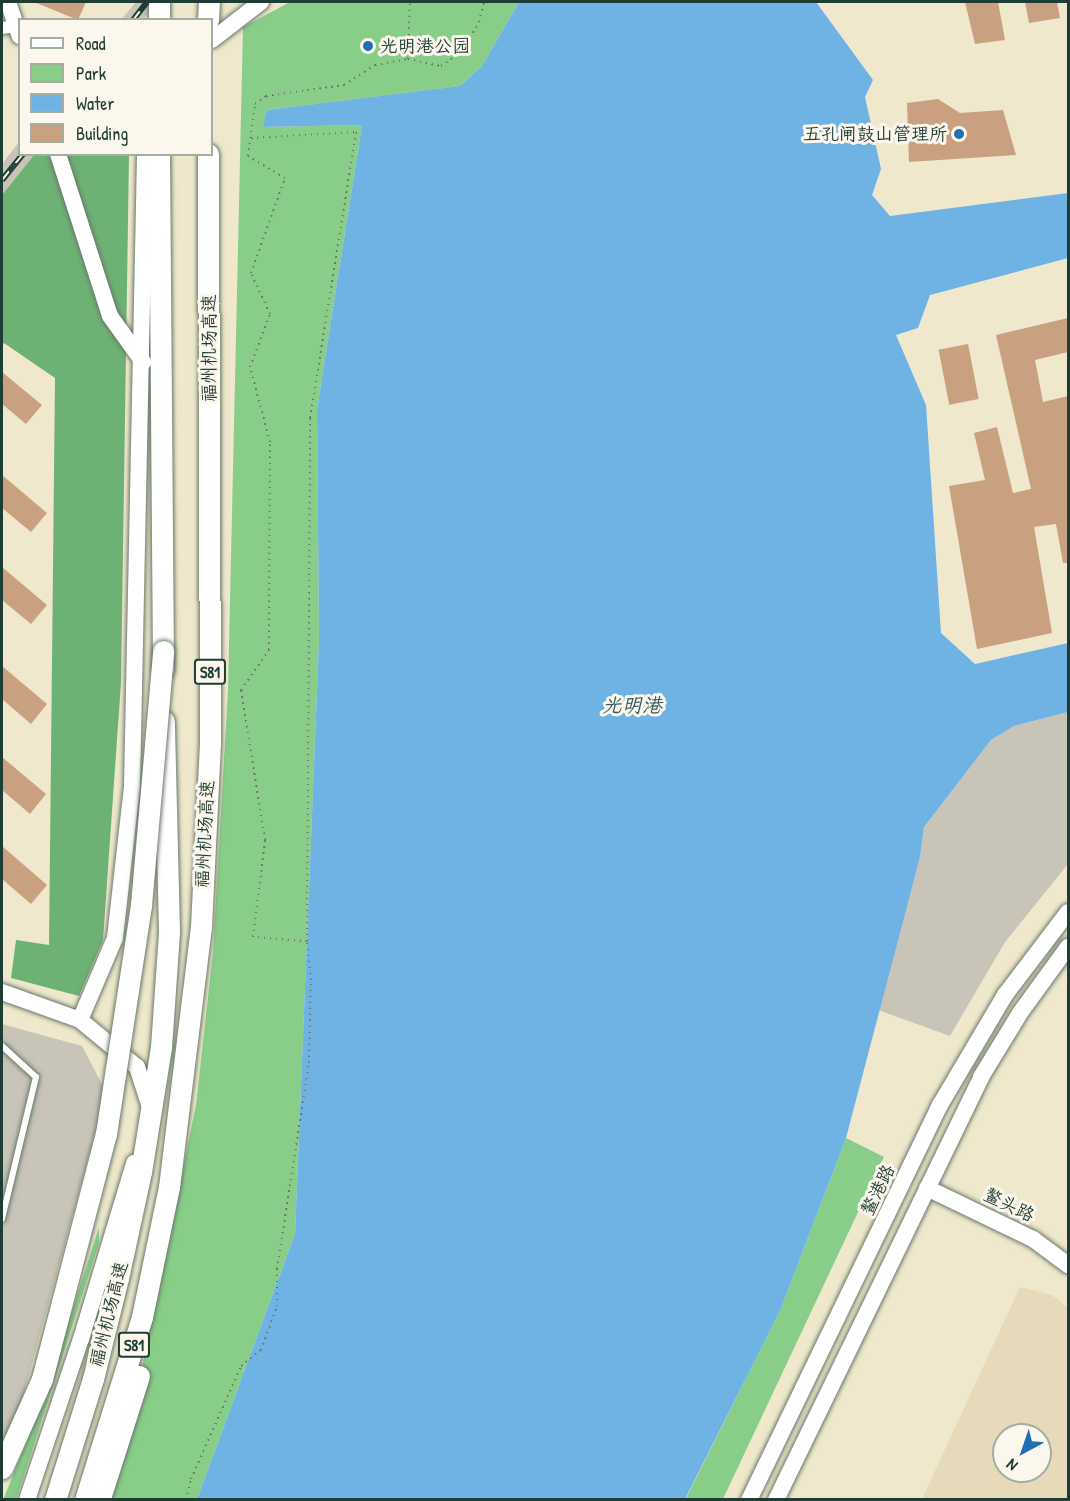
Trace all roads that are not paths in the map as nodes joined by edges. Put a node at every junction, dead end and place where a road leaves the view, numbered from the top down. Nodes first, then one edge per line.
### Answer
1 (8, 2) edge
2 (159, 2) edge
3 (208, 2) edge
4 (261, 2) edge
5 (159, 18) edge
6 (208, 18) edge
7 (12, 30) edge
8 (213, 39) edge
9 (59, 156) edge
10 (145, 156) edge
11 (159, 156) edge
12 (208, 156) edge
13 (143, 362) junction
14 (163, 651) junction
15 (1068, 912) edge
16 (1068, 947) edge
17 (2, 992) edge
18 (80, 1020) junction
19 (2, 1046) edge
20 (170, 1186) junction
21 (927, 1188) junction
22 (2, 1219) edge
23 (1068, 1265) edge
24 (2, 1468) edge
25 (27, 1500) edge
26 (55, 1500) edge
27 (85, 1500) edge
28 (100, 1500) edge
29 (749, 1500) edge
30 (776, 1500) edge

1 - 7 main road
2 - 5 highway
3 - 6 highway
4 - 8 main road
9 - 13 main road
10 - 13 main road
11 - 14 highway, 福州机场高速 / S81
12 - 20 highway, 福州机场高速 / S81
13 - 18 main road
14 - 24 highway, bridge
14 - 26 highway, 福州机场高速 / S81, bridge
15 - 29 main road, 鳌港路
16 - 21 main road
17 - 18 main road
18 - 25 main road
19 - 22 lane
20 - 27 highway, 福州机场高速 / S81
20 - 28 highway
21 - 23 main road, 鳌头路
21 - 30 main road

